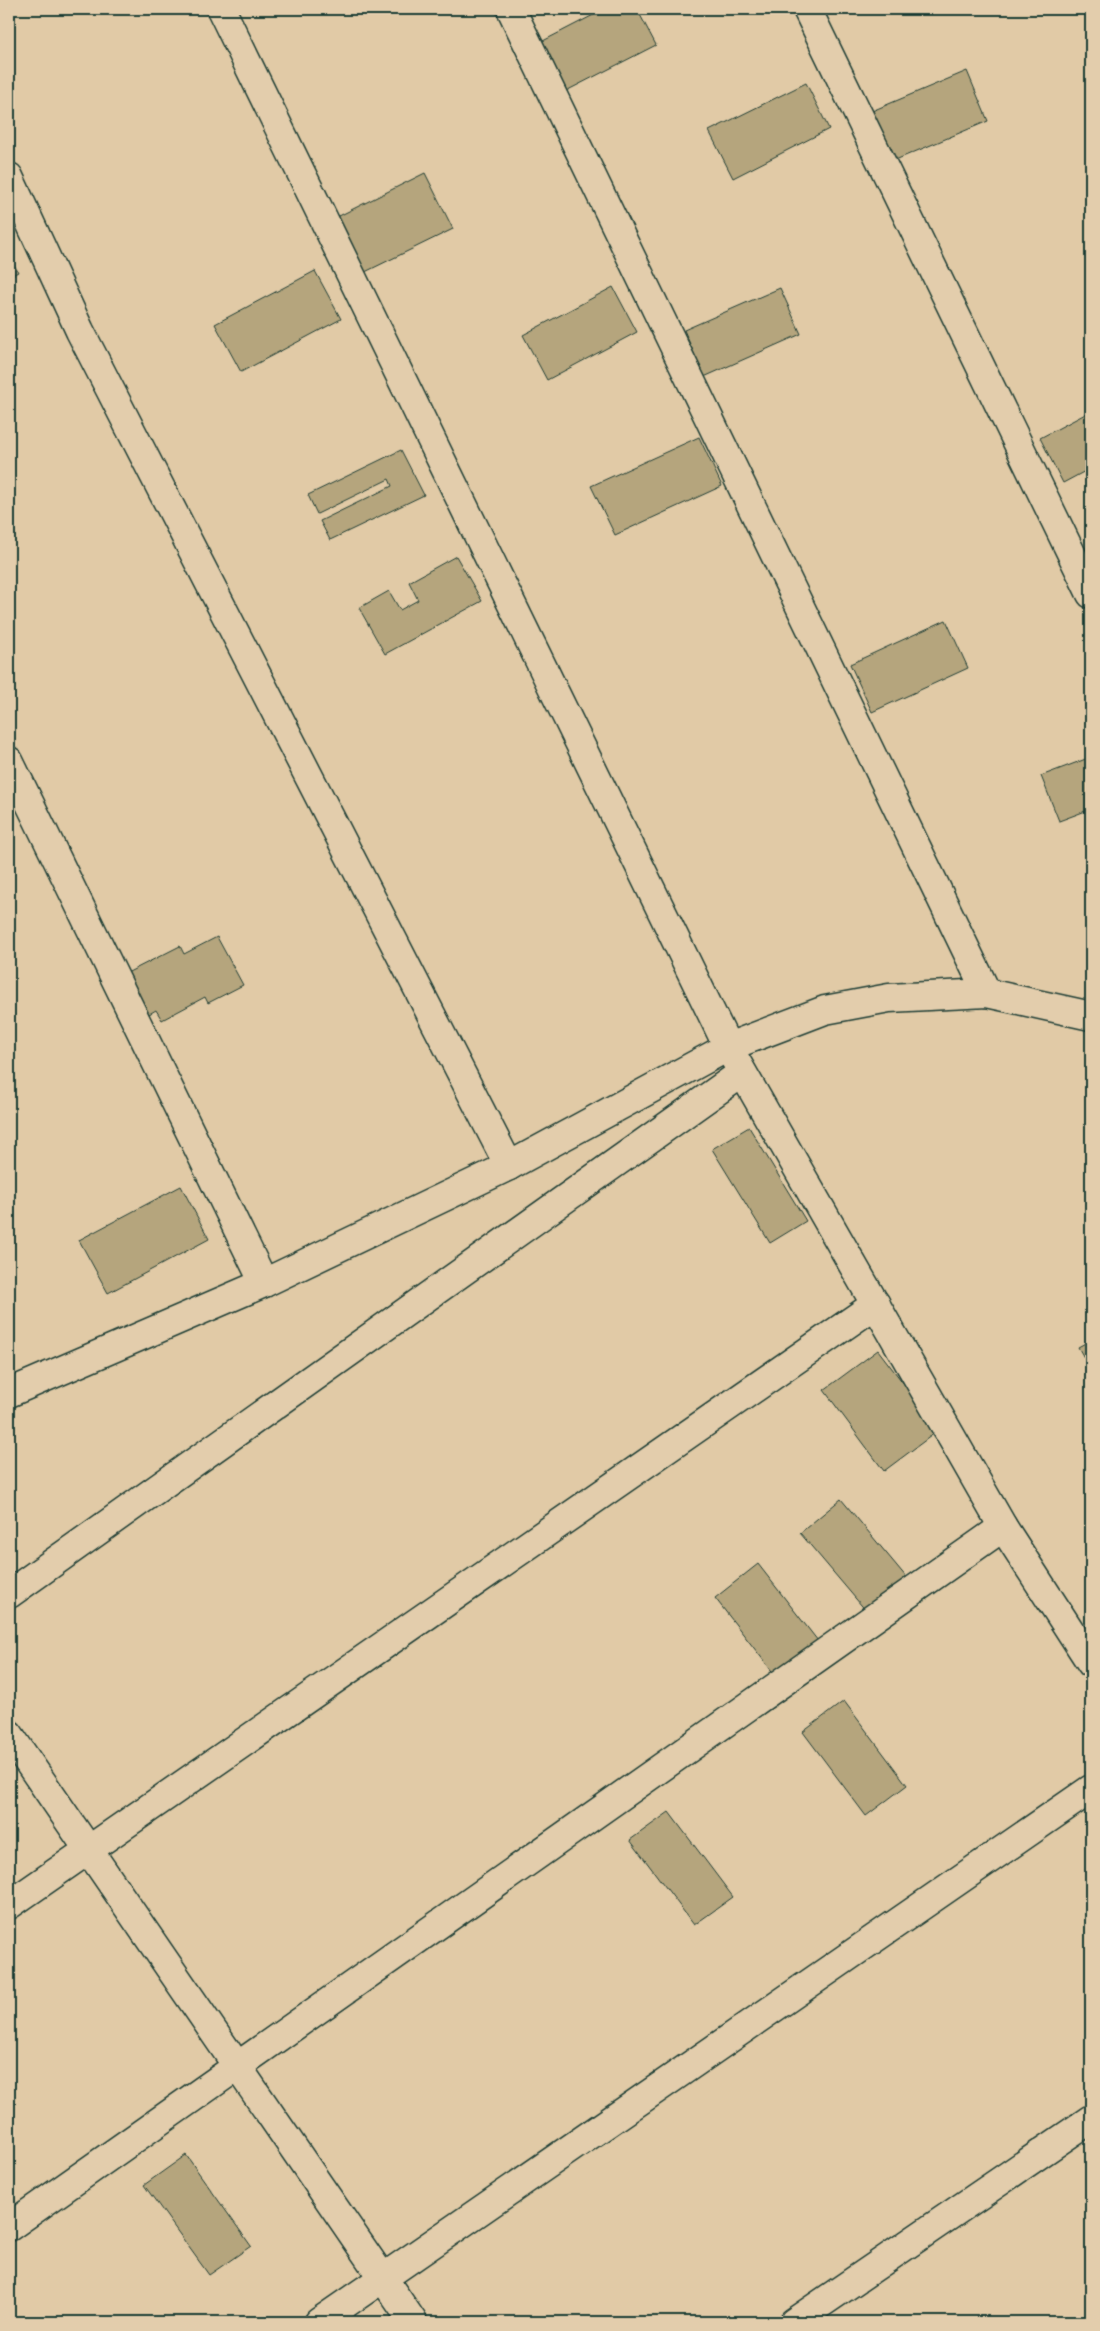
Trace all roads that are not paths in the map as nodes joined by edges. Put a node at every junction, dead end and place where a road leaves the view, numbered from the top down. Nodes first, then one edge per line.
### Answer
1 (221, 9) edge
2 (511, 9) edge
3 (808, 9) edge
4 (9, 177) edge
5 (1091, 594) edge
6 (9, 761) edge
7 (987, 993) junction
8 (1091, 1016) edge
9 (728, 1047) junction
10 (742, 1073) junction
11 (509, 1166) junction
12 (264, 1283) junction
13 (876, 1304) junction
14 (12, 1384) edge
15 (1003, 1527) junction
16 (9, 1594) edge
17 (1091, 1663) edge
18 (9, 1734) edge
19 (1091, 1789) edge
20 (88, 1848) junction
21 (9, 1905) edge
22 (237, 2067) junction
23 (1091, 2119) edge
24 (9, 2227) edge
25 (383, 2278) junction
26 (319, 2322) edge
27 (413, 2322) edge
28 (794, 2322) edge

1 - 9 street
2 - 7 street
3 - 5 street
4 - 11 street
6 - 12 street
7 - 8 street
7 - 9 street
9 - 10 street
9 - 11 street
10 - 13 street
10 - 16 street
11 - 12 street
12 - 14 street
13 - 15 street
13 - 20 street
15 - 17 street
15 - 22 street
18 - 20 street
19 - 25 street
20 - 21 street
20 - 22 street
22 - 24 street
22 - 25 street
23 - 28 street
25 - 26 street
25 - 27 street

